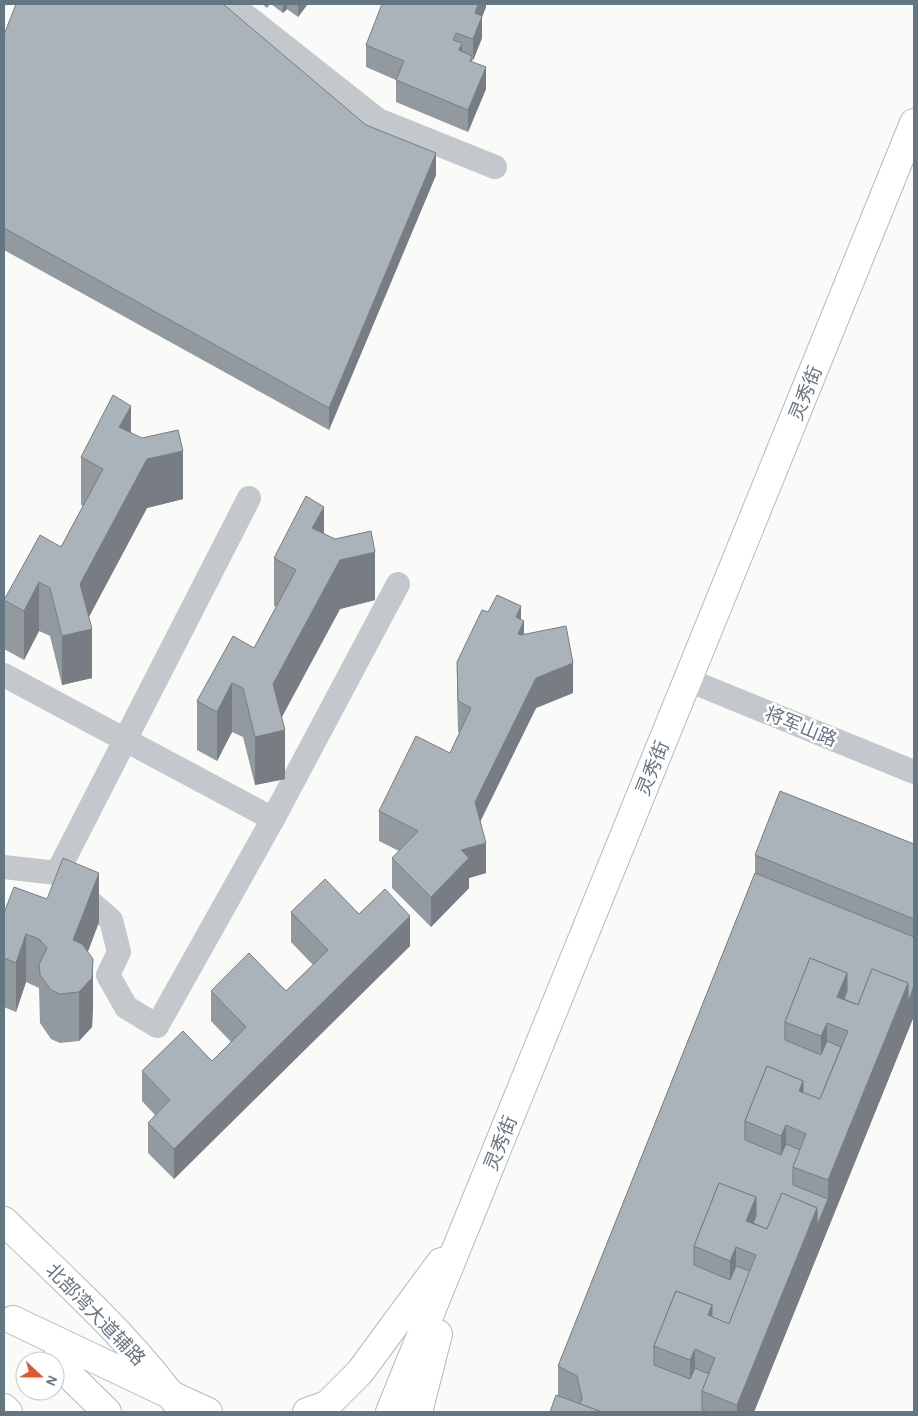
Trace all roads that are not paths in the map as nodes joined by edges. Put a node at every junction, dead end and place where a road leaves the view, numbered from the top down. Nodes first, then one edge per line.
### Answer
1 (231, 4) edge
2 (914, 123) edge
3 (495, 167) dead end
4 (249, 498) dead end
5 (398, 584) dead end
6 (4, 675) edge
7 (688, 680) junction
8 (125, 740) junction
9 (914, 772) edge
10 (273, 819) junction
11 (4, 867) edge
12 (57, 873) junction
13 (4, 1220) edge
14 (465, 1228) junction
15 (8, 1316) edge
16 (45, 1351) edge
17 (65, 1371) edge
18 (177, 1404) edge
19 (4, 1408) edge
20 (8, 1412) edge
21 (107, 1412) edge
22 (208, 1412) edge
23 (307, 1412) edge
24 (390, 1412) edge
25 (418, 1412) edge

1 - 3 street
2 - 7 main road, 灵秀街
4 - 8 street
5 - 10 street
6 - 8 street
7 - 9 street, 将军山路
7 - 14 main road, 灵秀街
8 - 10 street
8 - 12 street
10 - 12 street
11 - 12 street
13 - 18 main road, 北部湾大道辅路
14 - 23 main road
14 - 24 main road, 灵秀街
14 - 25 main road
15 - 16 main road
15 - 18 main road
17 - 21 main road
18 - 22 main road
19 - 20 main road

